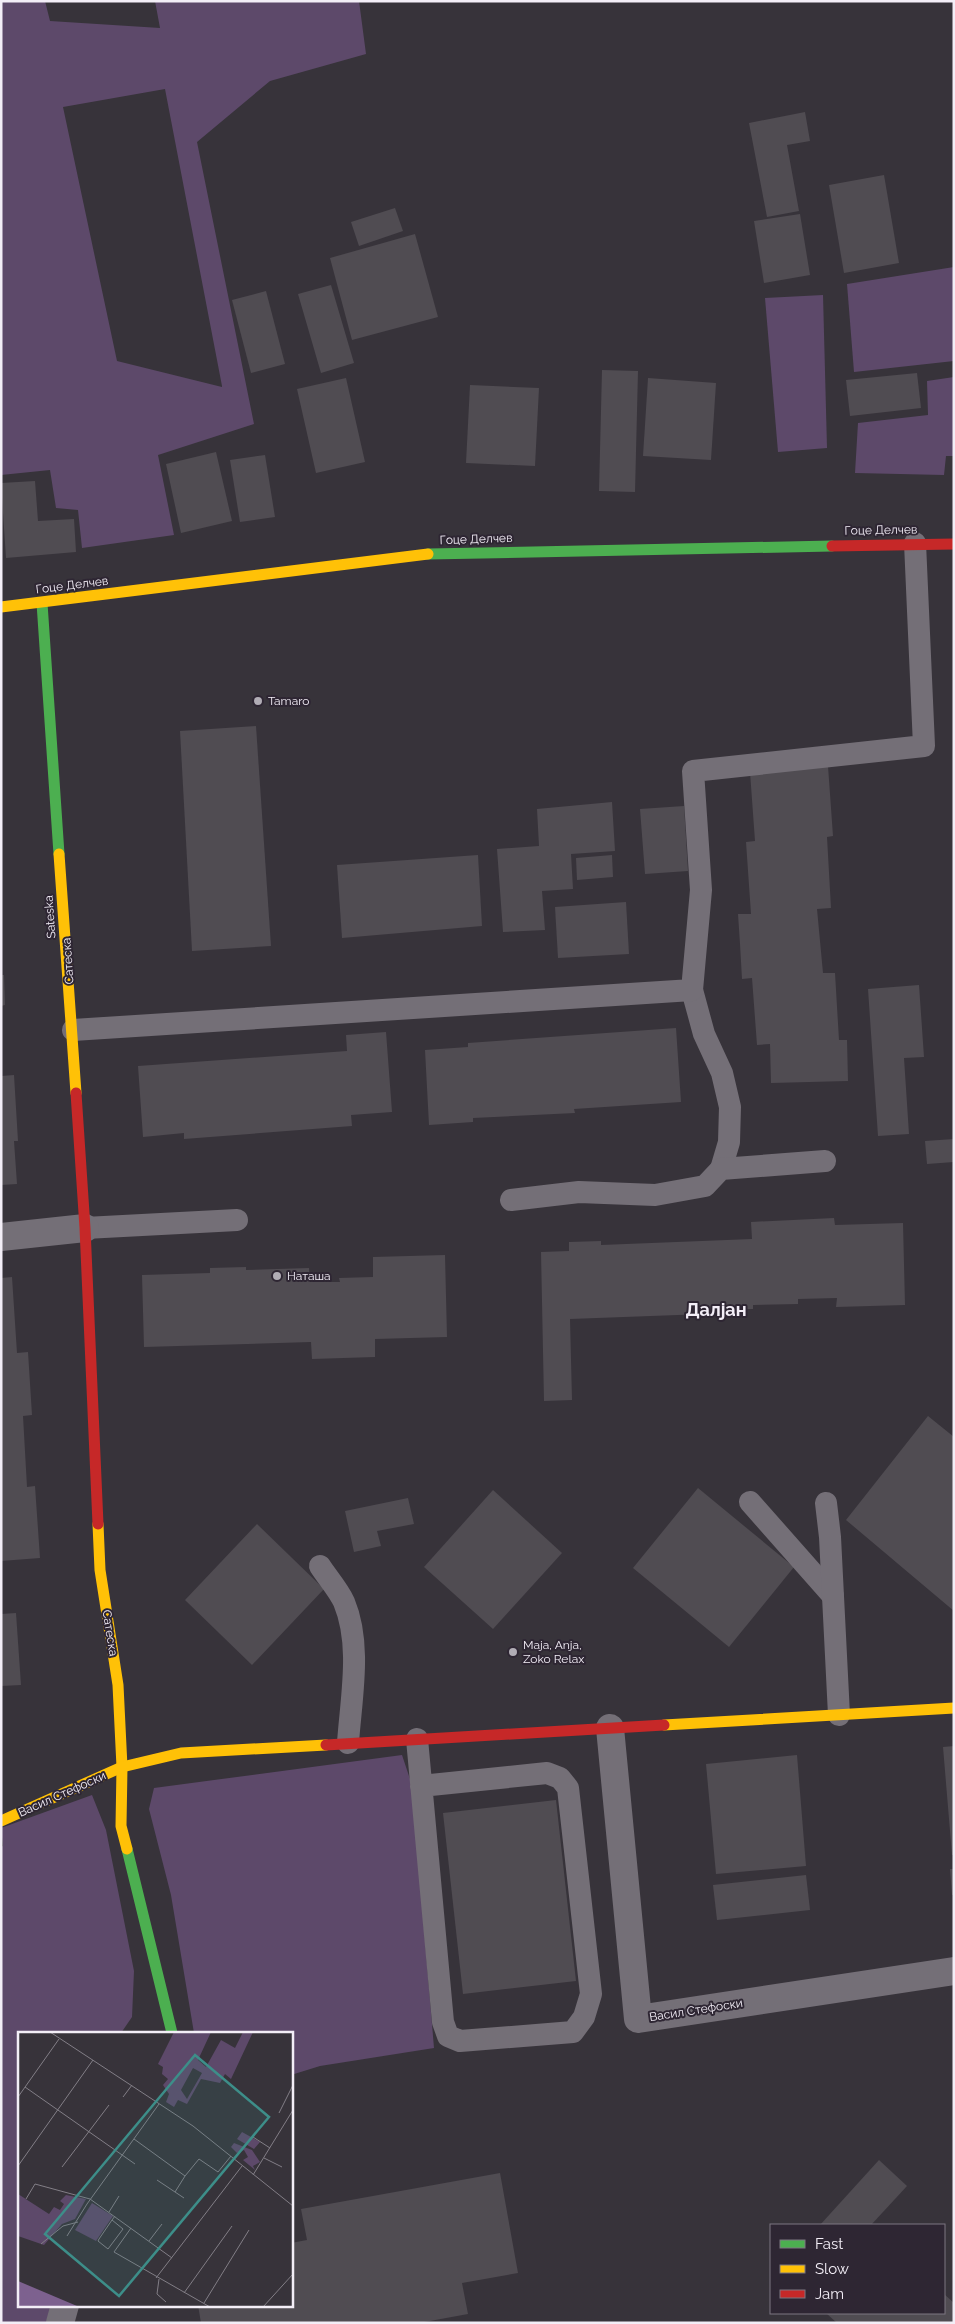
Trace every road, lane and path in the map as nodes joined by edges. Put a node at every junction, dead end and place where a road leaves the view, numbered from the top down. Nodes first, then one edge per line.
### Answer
1 (915, 543) junction
2 (954, 544) edge
3 (42, 603) junction
4 (1, 607) edge
5 (43, 623) junction
6 (692, 990) junction
7 (73, 1030) junction
8 (825, 1161) dead end
9 (721, 1169) junction
10 (511, 1200) dead end
11 (237, 1220) dead end
12 (85, 1228) junction
13 (1, 1237) edge
14 (750, 1502) dead end
15 (826, 1503) dead end
16 (320, 1566) dead end
17 (833, 1596) junction
18 (954, 1708) edge
19 (838, 1715) junction
20 (610, 1728) junction
21 (417, 1739) junction
22 (348, 1744) junction
23 (122, 1767) junction
24 (421, 1786) junction
25 (1, 1821) edge
26 (954, 1971) edge
27 (169, 2029) edge
28 (65, 2306) edge
29 (60, 2323) edge

1 - 2 street, Гоце Делчев
1 - 3 street, Гоце Делчев
1 - 6 lane
3 - 4 street, Гоце Делчев
3 - 5 street, Sateska
5 - 7 street, Сатеска
5 - 12 street, Sateska
6 - 7 lane
6 - 9 lane
7 - 12 street, Сатеска
8 - 9 lane
9 - 10 lane
11 - 12 lane
12 - 13 street
12 - 23 street, Сатеска
14 - 17 lane
15 - 17 lane
16 - 22 lane
17 - 19 lane
18 - 19 street, Васил Стефоски
19 - 20 street, Васил Стефоски
20 - 21 street, Васил Стефоски
20 - 26 street, Васил Стефоски
21 - 22 street, Васил Стефоски
21 - 24 lane
22 - 23 street, Васил Стефоски
23 - 25 street, Васил Стефоски
23 - 27 street, Сатеска
24 - 24 lane
28 - 29 street

